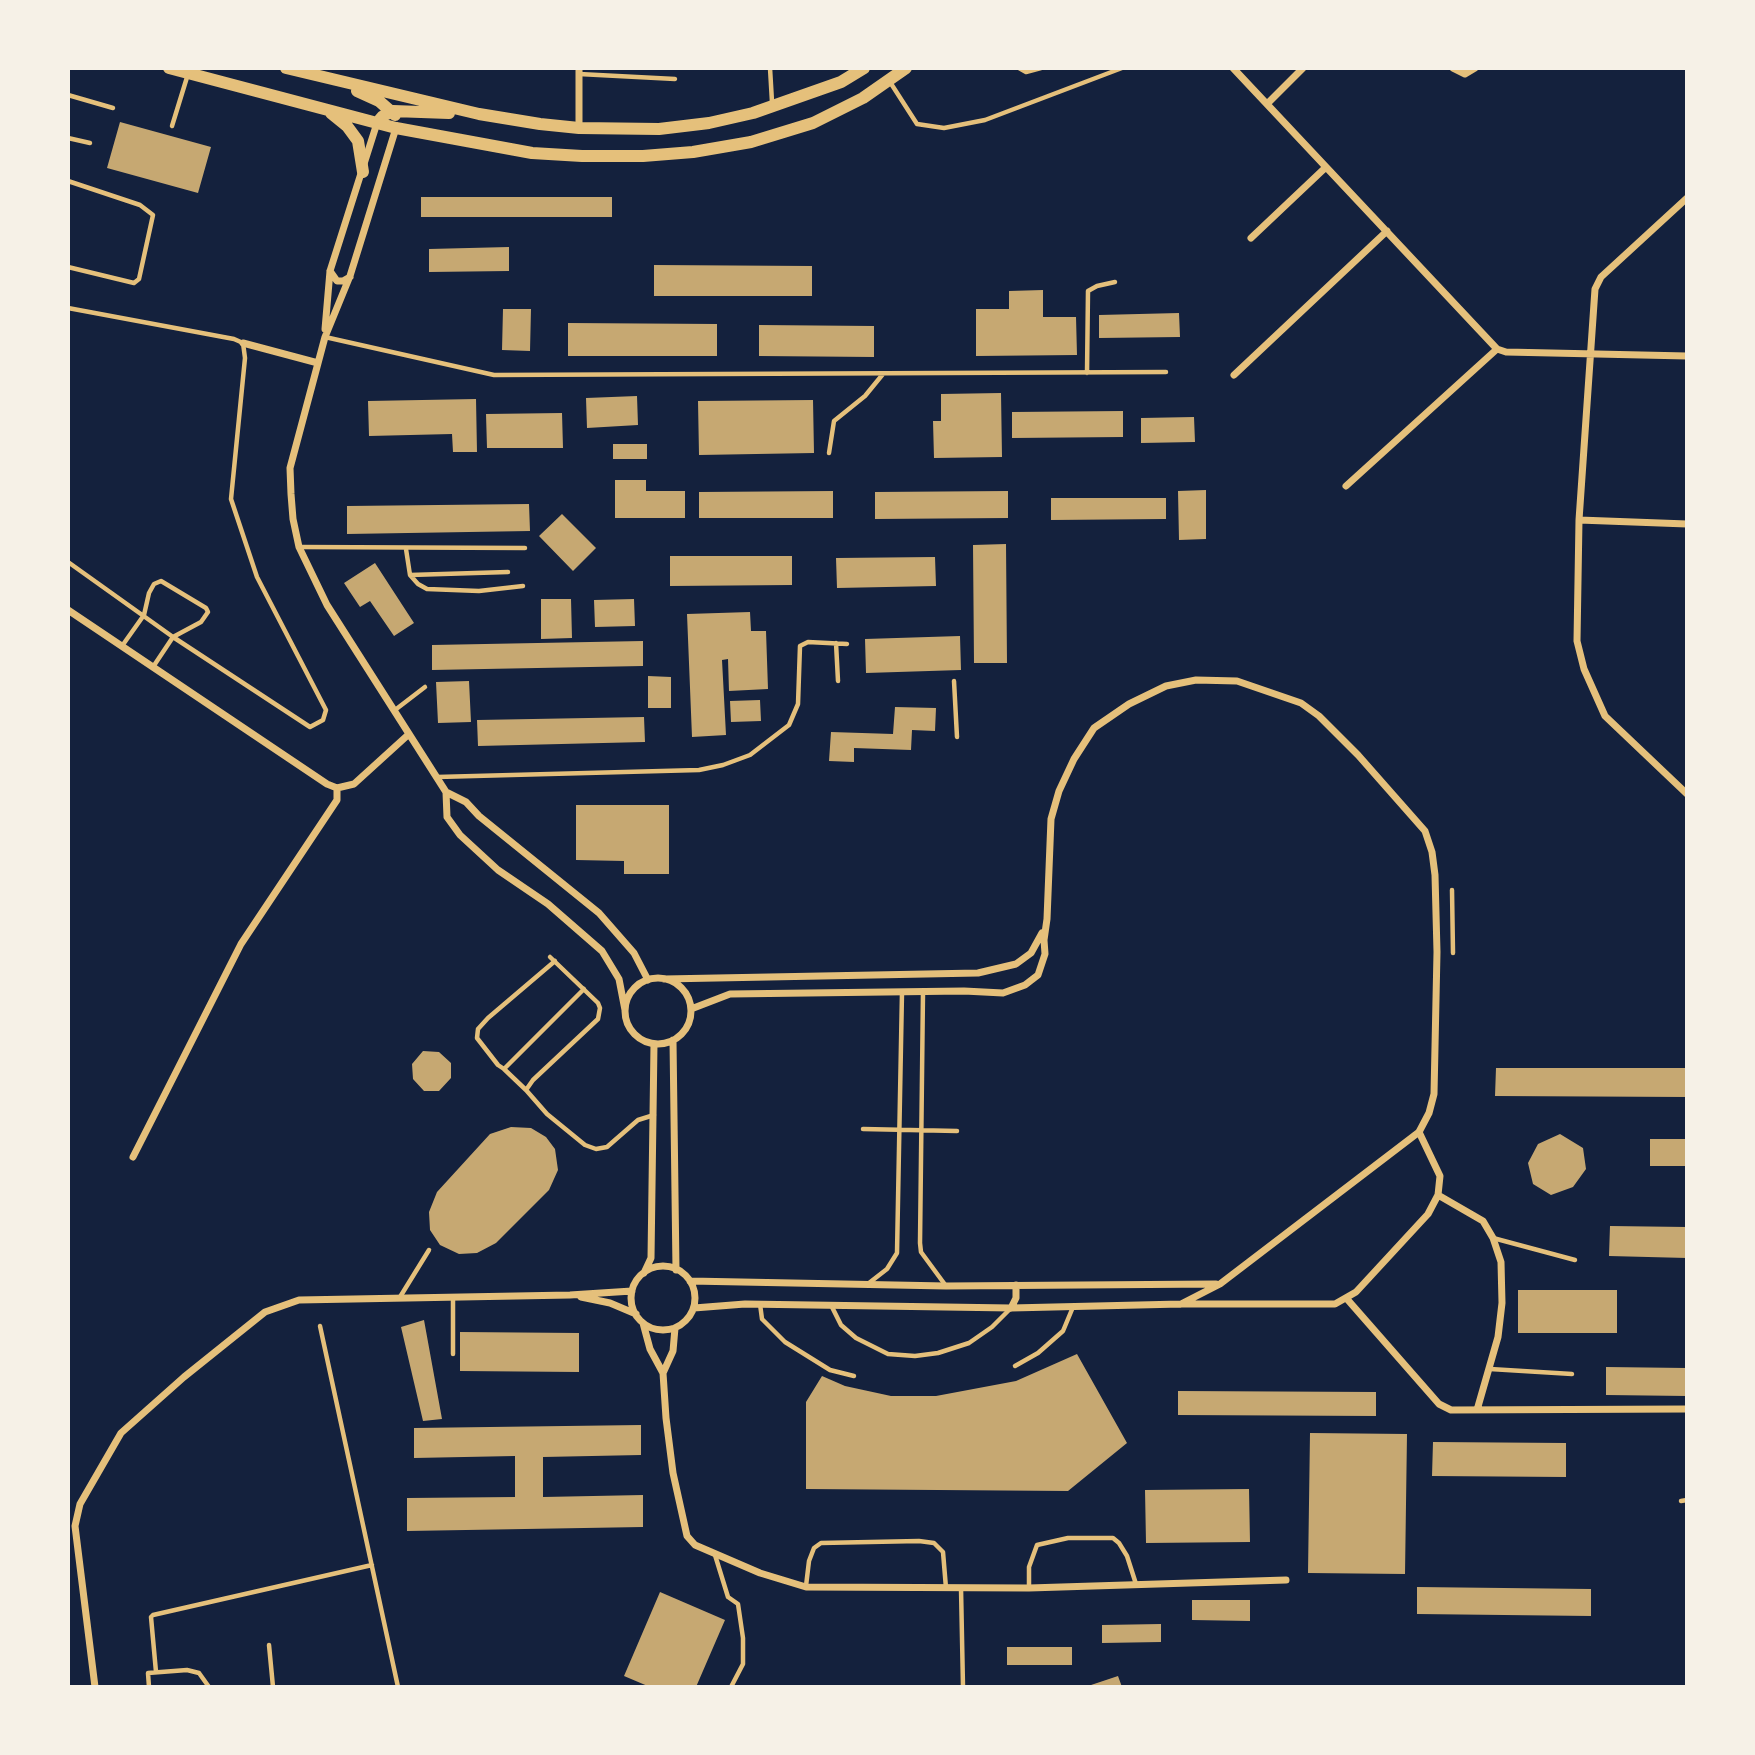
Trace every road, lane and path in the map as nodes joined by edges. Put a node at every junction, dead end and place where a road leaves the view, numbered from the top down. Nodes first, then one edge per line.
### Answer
1 (169, 68) edge
2 (286, 68) edge
3 (770, 68) edge
4 (864, 68) edge
5 (906, 68) edge
6 (1018, 68) edge
7 (1041, 68) edge
8 (1122, 68) edge
9 (1233, 68) edge
10 (1303, 68) edge
11 (1453, 68) edge
12 (1475, 68) edge
13 (309, 71) edge
14 (578, 71) edge
15 (188, 73) junction
16 (675, 79) dead end
17 (337, 81) junction
18 (890, 81) junction
19 (68, 95) edge
20 (1267, 104) junction
21 (772, 107) junction
22 (113, 108) dead end
23 (327, 110) junction
24 (393, 111) junction
25 (479, 114) junction
26 (377, 123) junction
27 (172, 126) dead end
28 (396, 128) junction
29 (579, 128) junction
30 (68, 138) edge
31 (90, 143) dead end
32 (1325, 168) junction
33 (363, 172) junction
34 (68, 181) edge
35 (1687, 198) edge
36 (1387, 231) junction
37 (1251, 238) dead end
38 (68, 267) edge
39 (330, 271) junction
40 (350, 276) junction
41 (1115, 282) dead end
42 (68, 308) edge
43 (325, 337) junction
44 (243, 343) junction
45 (1497, 349) junction
46 (1591, 352) junction
47 (1687, 356) edge
48 (318, 363) junction
49 (1166, 372) dead end
50 (884, 373) junction
51 (1087, 373) junction
52 (1234, 375) dead end
53 (829, 453) dead end
54 (1346, 486) dead end
55 (1579, 520) junction
56 (1687, 524) edge
57 (299, 547) junction
58 (525, 548) dead end
59 (406, 549) junction
60 (68, 562) edge
61 (508, 572) dead end
62 (410, 575) junction
63 (523, 586) dead end
64 (68, 610) edge
65 (144, 615) junction
66 (173, 637) junction
67 (836, 643) junction
68 (848, 644) dead end
69 (122, 646) junction
70 (153, 667) junction
71 (838, 681) dead end
72 (954, 681) dead end
73 (425, 687) dead end
74 (394, 710) junction
75 (409, 734) junction
76 (957, 737) dead end
77 (436, 777) junction
78 (337, 788) junction
79 (446, 792) junction
80 (1687, 794) edge
81 (1452, 890) dead end
82 (1047, 919) junction
83 (1452, 953) dead end
84 (550, 957) dead end
85 (555, 961) junction
86 (664, 979) junction
87 (648, 980) junction
88 (584, 989) junction
89 (902, 991) junction
90 (923, 991) junction
91 (691, 1009) junction
92 (625, 1010) junction
93 (673, 1040) junction
94 (654, 1044) junction
95 (504, 1069) junction
96 (526, 1090) junction
97 (654, 1114) junction
98 (863, 1129) dead end
99 (900, 1129) junction
100 (921, 1129) junction
101 (957, 1131) dead end
102 (1419, 1132) junction
103 (133, 1157) dead end
104 (1438, 1195) junction
105 (1493, 1238) junction
106 (429, 1250) dead end
107 (1575, 1260) dead end
108 (677, 1269) junction
109 (644, 1273) junction
110 (690, 1280) junction
111 (1220, 1284) junction
112 (866, 1285) junction
113 (1016, 1285) junction
114 (946, 1286) junction
115 (632, 1291) junction
116 (570, 1295) junction
117 (453, 1297) junction
118 (399, 1298) junction
119 (1347, 1298) junction
120 (760, 1304) junction
121 (831, 1304) junction
122 (1181, 1304) junction
123 (1073, 1307) junction
124 (694, 1308) junction
125 (1011, 1308) junction
126 (636, 1314) junction
127 (643, 1323) junction
128 (320, 1326) dead end
129 (675, 1328) junction
130 (453, 1354) dead end
131 (1015, 1366) dead end
132 (1489, 1369) junction
133 (663, 1373) junction
134 (1572, 1374) dead end
135 (854, 1376) dead end
136 (1687, 1409) edge
137 (1476, 1410) junction
138 (715, 1554) junction
139 (372, 1565) junction
140 (1286, 1580) dead end
141 (1137, 1585) junction
142 (806, 1587) junction
143 (946, 1588) junction
144 (961, 1588) junction
145 (1029, 1588) junction
146 (269, 1645) dead end
147 (156, 1672) junction
148 (95, 1687) edge
149 (149, 1687) edge
150 (209, 1687) edge
151 (273, 1687) edge
152 (398, 1687) edge
153 (731, 1687) edge
154 (963, 1687) edge

1 - 15 main road
2 - 13 main road
3 - 21 lane
4 - 21 main road
5 - 18 main road
6 - 7 lane
8 - 18 lane
9 - 20 street
10 - 20 street
11 - 12 street
13 - 17 main road
14 - 16 lane
14 - 29 street
15 - 23 main road
15 - 27 lane
17 - 24 main road
17 - 25 main road
18 - 28 main road
19 - 22 lane
20 - 32 street
21 - 29 main road
23 - 26 main road
23 - 33 main road
24 - 25 main road
24 - 26 main road
24 - 28 main road
25 - 29 main road
26 - 28 main road
26 - 33 street
28 - 40 street
30 - 31 lane
32 - 36 street
32 - 37 street
33 - 39 street
34 - 38 lane
35 - 46 street
36 - 45 street
36 - 52 street
39 - 40 street
39 - 43 street
40 - 43 street
41 - 51 lane
42 - 44 lane
43 - 48 street
43 - 50 lane
44 - 48 street
44 - 66 lane
45 - 46 street
45 - 54 street
46 - 47 street
46 - 55 street
48 - 57 street
49 - 51 lane
50 - 51 lane
50 - 53 lane
55 - 56 street
55 - 80 street
57 - 59 lane
57 - 74 street
58 - 59 lane
59 - 62 lane
60 - 65 lane
61 - 62 lane
62 - 63 lane
64 - 69 street
65 - 66 lane
65 - 66 lane
65 - 69 lane
66 - 70 lane
67 - 68 lane
67 - 71 lane
67 - 77 lane
69 - 70 street
70 - 78 street
72 - 76 lane
73 - 74 lane
74 - 75 street
75 - 77 street
75 - 78 street
77 - 79 street
78 - 103 street
79 - 87 street
79 - 92 street
81 - 83 lane
82 - 86 street
82 - 90 street
82 - 102 street
84 - 85 lane
85 - 88 lane
85 - 95 lane
86 - 87 street
86 - 91 street
87 - 92 street
88 - 95 lane
88 - 96 lane
89 - 90 street
89 - 91 street
89 - 99 lane
90 - 100 lane
91 - 93 street
92 - 94 street
93 - 94 street
93 - 108 street
94 - 97 street
95 - 96 lane
96 - 97 lane
97 - 109 street
98 - 99 lane
99 - 100 lane
99 - 112 lane
100 - 101 lane
100 - 114 lane
102 - 104 street
102 - 111 street
104 - 105 street
104 - 119 street
105 - 107 lane
105 - 132 street
106 - 118 lane
108 - 109 street
108 - 110 street
109 - 115 street
110 - 112 street
110 - 124 street
111 - 113 street
111 - 122 street
112 - 114 street
113 - 114 street
113 - 125 street
115 - 116 street
115 - 126 street
116 - 117 street
116 - 126 street
117 - 118 street
117 - 130 lane
118 - 148 street
119 - 122 street
119 - 137 street
120 - 121 street
120 - 124 street
120 - 135 lane
121 - 125 street
121 - 125 lane
122 - 123 street
123 - 125 street
123 - 131 lane
124 - 129 street
126 - 127 street
127 - 129 street
127 - 133 street
128 - 139 lane
129 - 133 street
132 - 134 lane
132 - 137 street
133 - 138 street
136 - 137 street
138 - 142 street
138 - 153 lane
139 - 147 lane
139 - 152 lane
140 - 141 street
141 - 145 street
141 - 145 lane
142 - 143 street
142 - 143 lane
143 - 144 street
144 - 145 street
144 - 154 lane
146 - 151 lane
147 - 149 lane
147 - 150 lane

